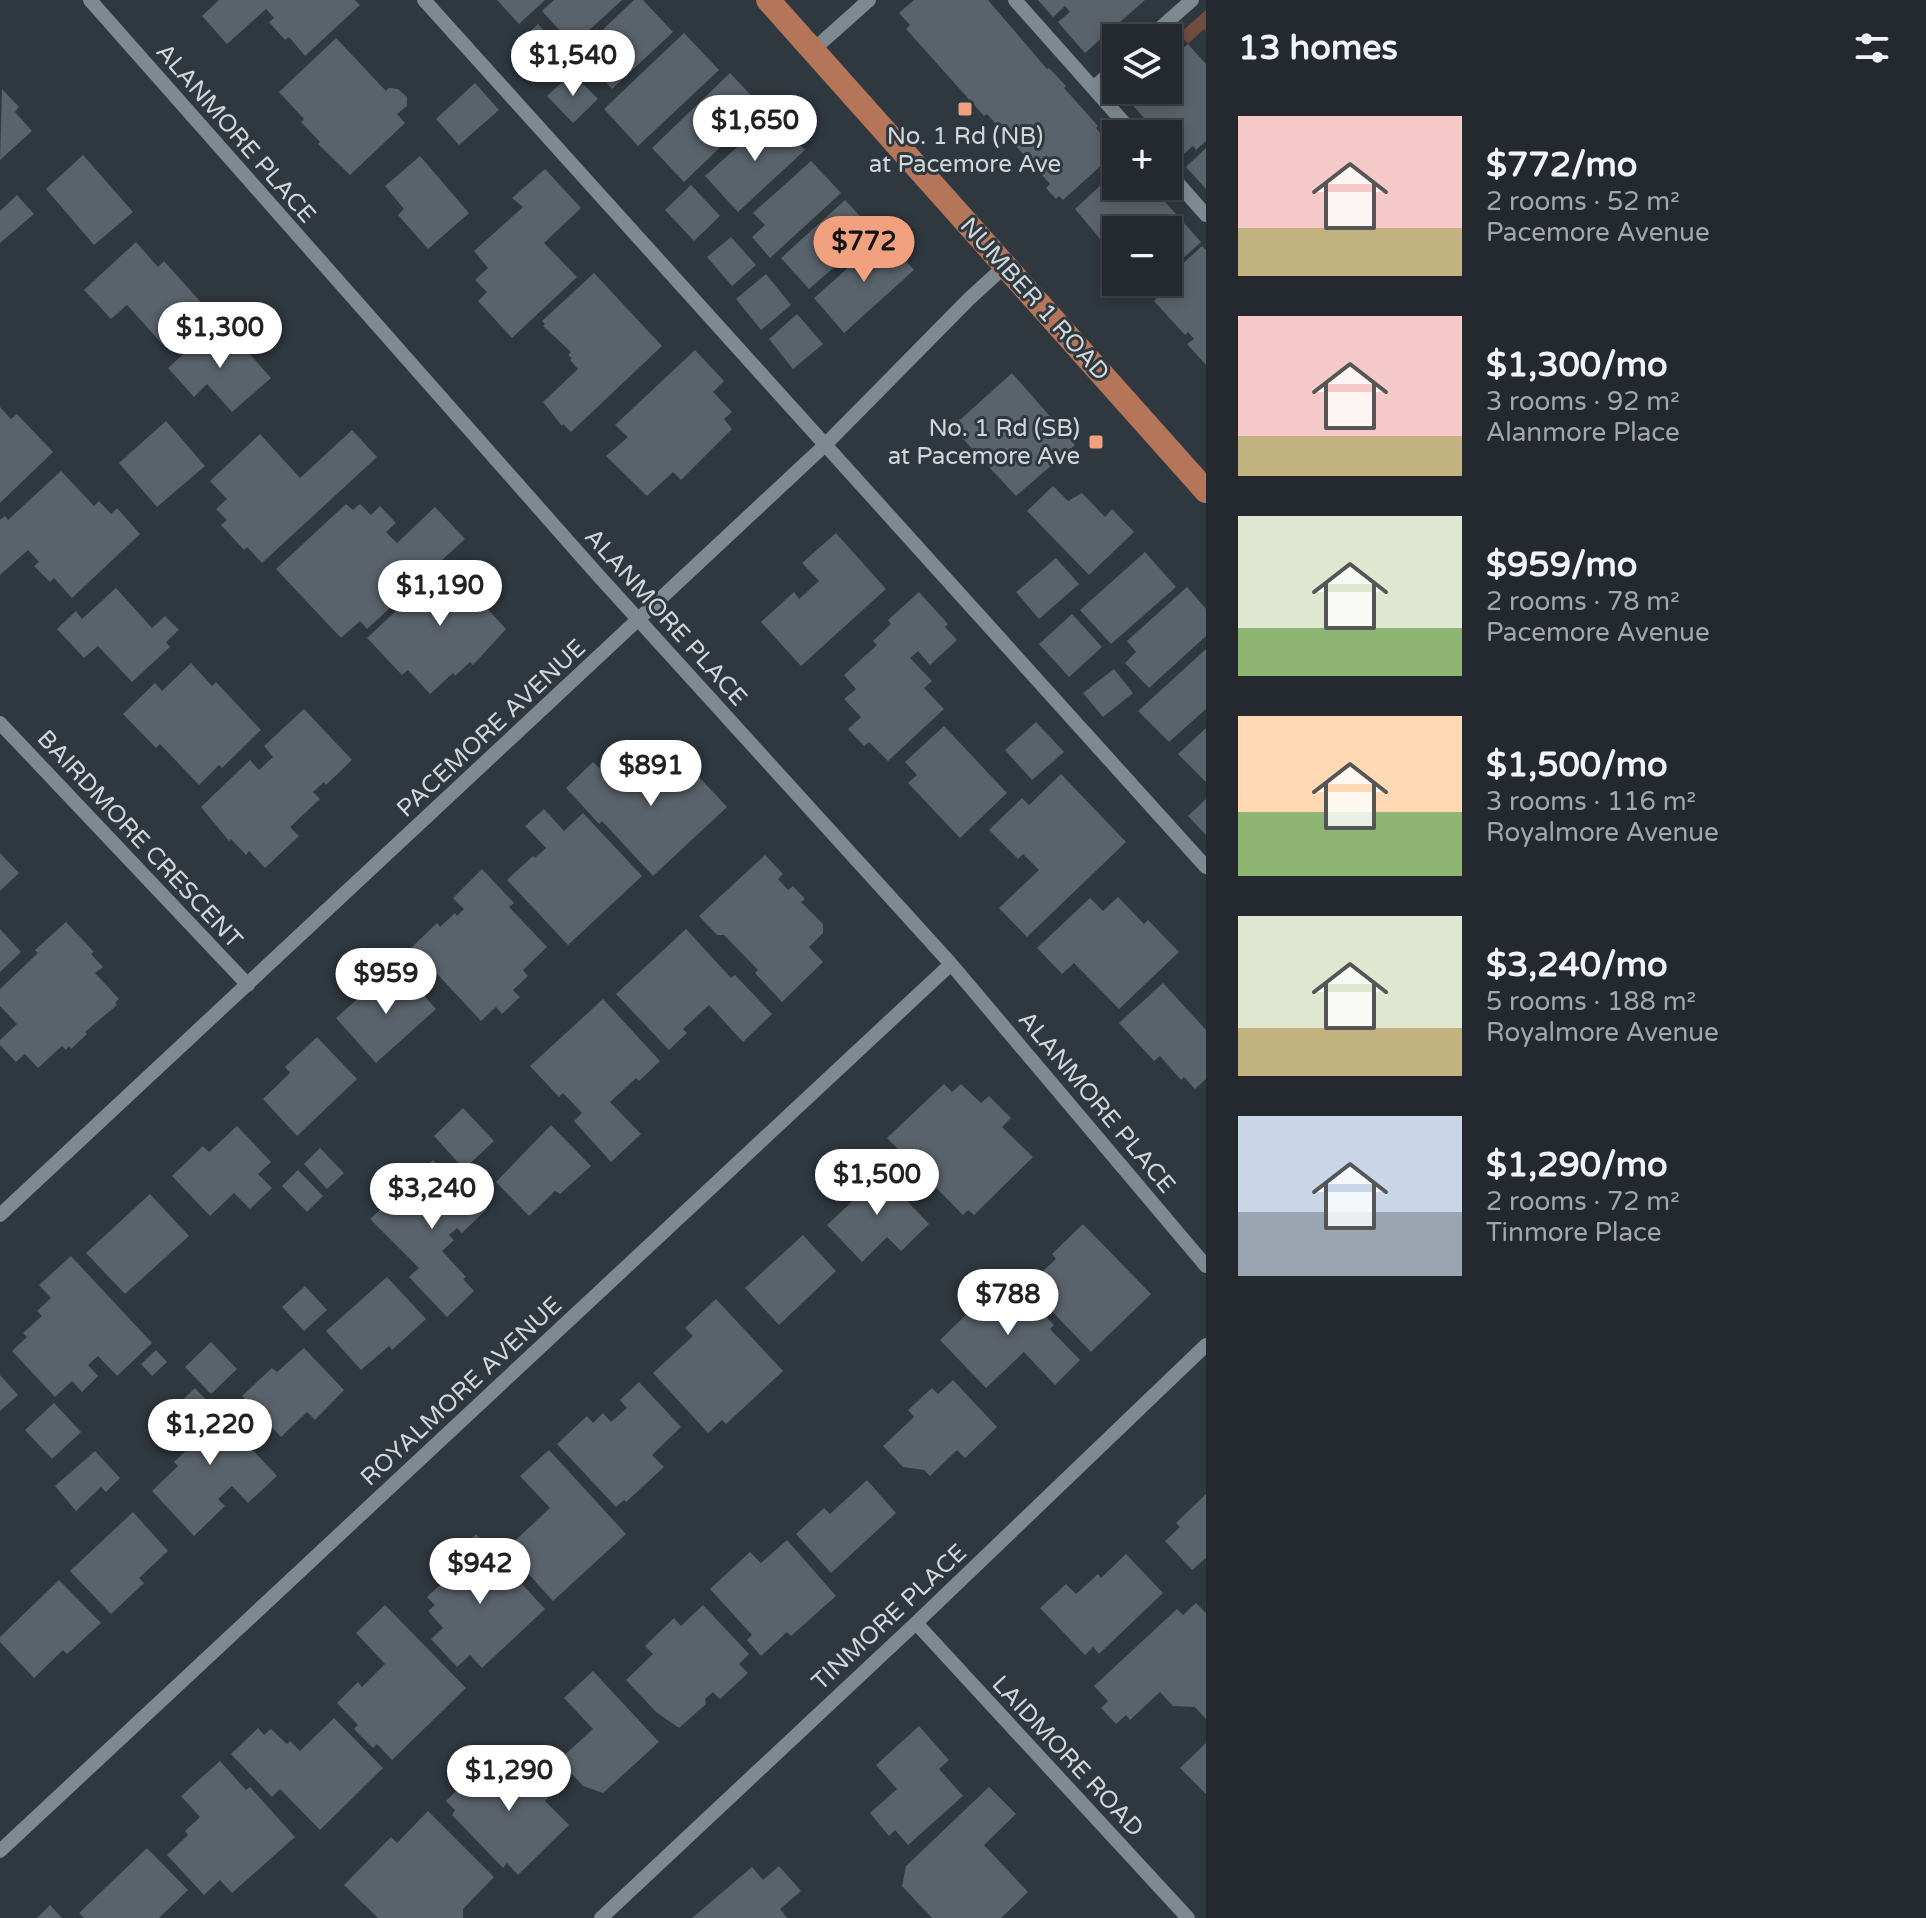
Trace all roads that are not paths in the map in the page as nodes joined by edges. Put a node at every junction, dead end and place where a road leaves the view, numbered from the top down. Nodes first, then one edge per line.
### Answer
1 (90, 0) edge
2 (424, 0) edge
3 (768, 0) edge
4 (869, 0) edge
5 (1015, 0) edge
6 (1192, 0) edge
7 (1165, 24) edge
8 (813, 50) junction
9 (1102, 80) edge
10 (1093, 88) junction
11 (1122, 120) edge
12 (1182, 188) edge
13 (1206, 215) edge
14 (1005, 266) junction
15 (825, 445) junction
16 (1206, 491) edge
17 (639, 621) junction
18 (0, 723) edge
19 (1206, 867) edge
20 (951, 964) junction
21 (248, 985) junction
22 (0, 1215) edge
23 (1206, 1266) edge
24 (1206, 1345) edge
25 (916, 1623) junction
26 (0, 1851) edge
27 (601, 1918) edge
28 (1188, 1918) edge

1 - 17 street, ALANMORE PLACE
2 - 15 street
3 - 8 main road, NUMBER 1 ROAD
4 - 8 street
5 - 10 street
6 - 7 street
8 - 14 main road, NUMBER 1 ROAD
9 - 10 street
10 - 11 street
12 - 13 street
14 - 15 street, PACEMORE AVENUE
14 - 16 main road, NUMBER 1 ROAD
15 - 17 street, PACEMORE AVENUE
15 - 19 street
17 - 20 street, ALANMORE PLACE
17 - 21 street, PACEMORE AVENUE
18 - 21 street, BAIRDMORE CRESCENT
20 - 23 street, ALANMORE PLACE
20 - 26 street, ROYALMORE AVENUE
21 - 22 street, PACEMORE AVENUE
24 - 25 street, TINMORE PLACE
25 - 27 street, TINMORE PLACE
25 - 28 street, LAIDMORE ROAD

